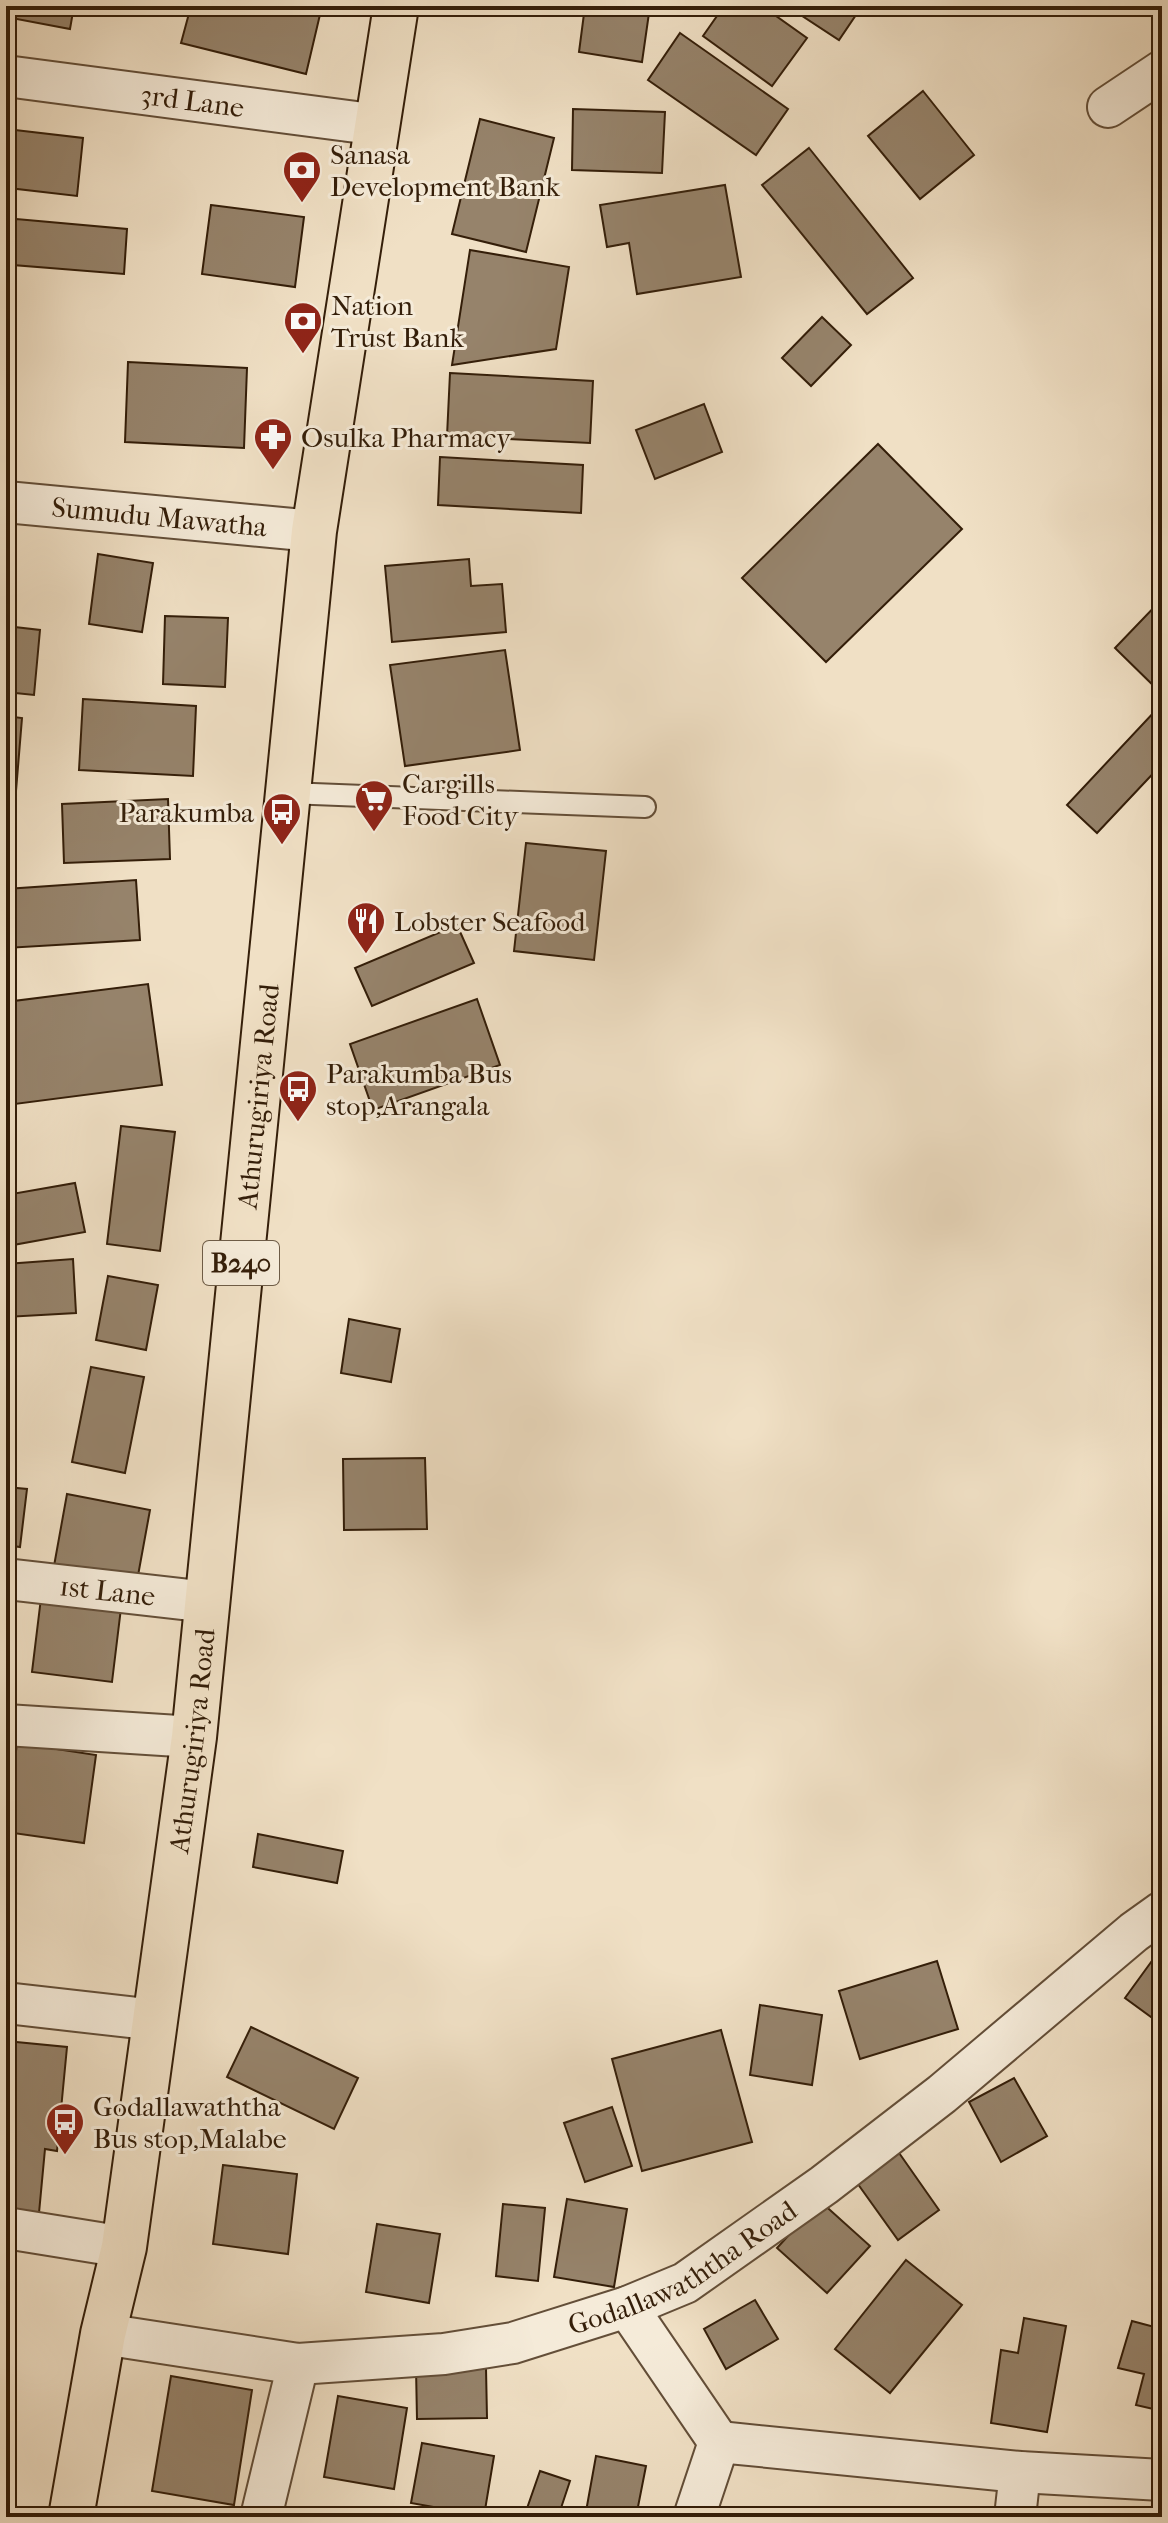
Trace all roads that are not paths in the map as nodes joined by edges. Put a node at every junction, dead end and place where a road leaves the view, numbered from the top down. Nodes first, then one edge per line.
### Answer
1 (396, 6) edge
2 (1162, 71) edge
3 (6, 76) edge
4 (1108, 107) dead end
5 (379, 125) junction
6 (6, 502) edge
7 (314, 531) junction
8 (288, 793) junction
9 (645, 807) dead end
10 (6, 1579) edge
11 (208, 1602) junction
12 (6, 1725) edge
13 (194, 1737) junction
14 (1162, 1912) edge
15 (6, 2003) edge
16 (156, 2020) junction
17 (6, 2228) edge
18 (124, 2247) junction
19 (627, 2307) junction
20 (103, 2334) junction
21 (298, 2364) junction
22 (719, 2442) junction
23 (1020, 2472) junction
24 (1162, 2480) edge
25 (71, 2517) edge
26 (261, 2517) edge
27 (694, 2517) edge
28 (1015, 2517) edge

1 - 5 main road, Athurugiriya Road / B240
2 - 4 street
3 - 5 street, 3rd Lane
5 - 7 main road, Athurugiriya Road / B240
6 - 7 street, Sumudu Mawatha
7 - 8 main road, Athurugiriya Road / B240
8 - 9 lane
8 - 11 main road, Athurugiriya Road / B240
10 - 11 street, 1st Lane
11 - 13 main road, Athurugiriya Road / B240
12 - 13 street
13 - 16 main road, Athurugiriya Road / B240
14 - 19 street, Godallawaththa Road
15 - 16 street
16 - 18 main road, Athurugiriya Road / B240
17 - 18 street
18 - 20 main road, Athurugiriya Road / B240
19 - 21 street, Godallawaththa Road
19 - 22 street
20 - 21 street, Godallawaththa Road
20 - 25 main road, Athurugiriya Road / B240
21 - 26 street
22 - 23 street
22 - 27 street
23 - 24 street
23 - 28 street

